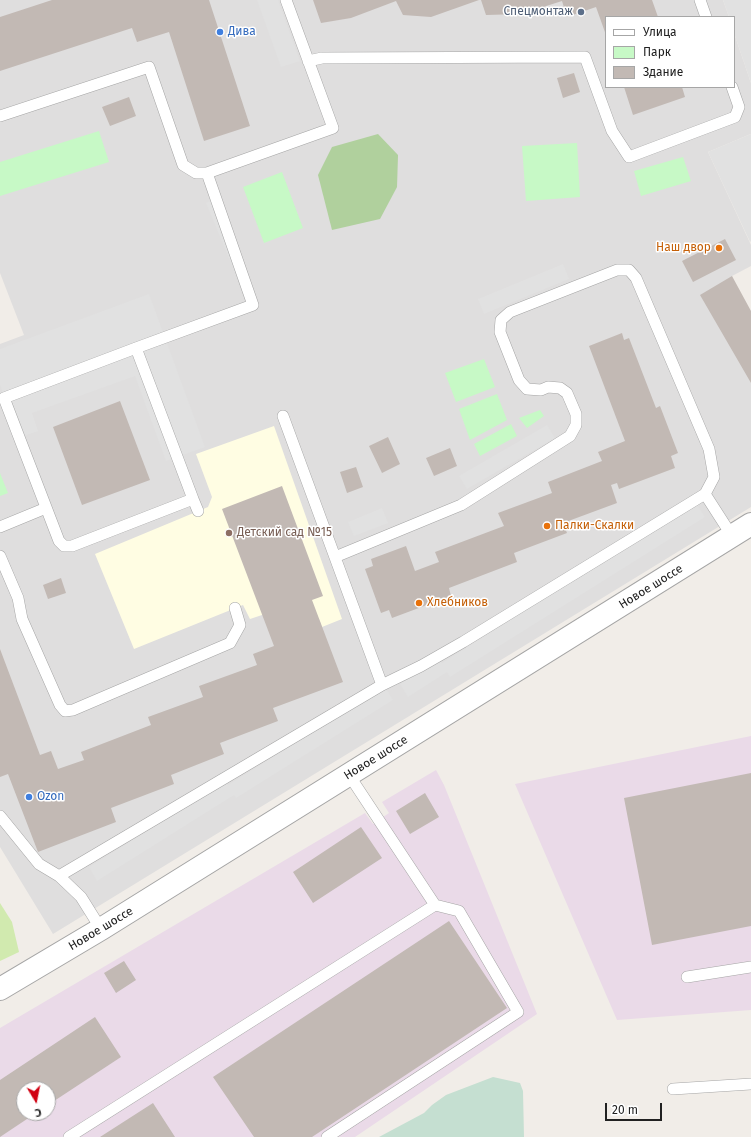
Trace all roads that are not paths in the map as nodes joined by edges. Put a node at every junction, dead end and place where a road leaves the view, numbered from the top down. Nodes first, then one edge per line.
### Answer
1 (286, 0) edge
2 (700, 0) edge
3 (706, 16) edge
4 (308, 61) junction
5 (732, 88) edge
6 (0, 116) edge
7 (207, 173) junction
8 (136, 348) junction
9 (284, 416) dead end
10 (705, 494) junction
11 (193, 498) junction
12 (46, 508) junction
13 (198, 511) dead end
14 (751, 524) edge
15 (0, 527) edge
16 (732, 536) junction
17 (0, 556) edge
18 (335, 557) junction
19 (234, 608) dead end
20 (382, 685) junction
21 (349, 775) junction
22 (0, 816) edge
23 (59, 876) junction
24 (435, 905) junction
25 (101, 929) junction
26 (751, 967) edge
27 (687, 977) dead end
28 (0, 989) edge
29 (751, 1084) edge
30 (673, 1089) dead end
31 (69, 1137) edge
32 (327, 1137) edge

1 - 4 lane
2 - 3 lane
4 - 5 lane
4 - 7 lane
6 - 7 lane
7 - 8 lane
8 - 11 lane
8 - 12 lane
9 - 18 lane
10 - 16 lane
10 - 18 lane
10 - 20 lane
11 - 12 lane
11 - 13 lane
12 - 15 lane
14 - 16 street, Новое шоссе
16 - 21 street, Новое шоссе
17 - 19 lane
18 - 20 lane
20 - 23 lane
21 - 24 lane
21 - 25 street, Новое шоссе
22 - 23 lane
23 - 25 lane
24 - 31 lane
24 - 32 lane
25 - 28 street, Новое шоссе
26 - 27 lane
29 - 30 lane

